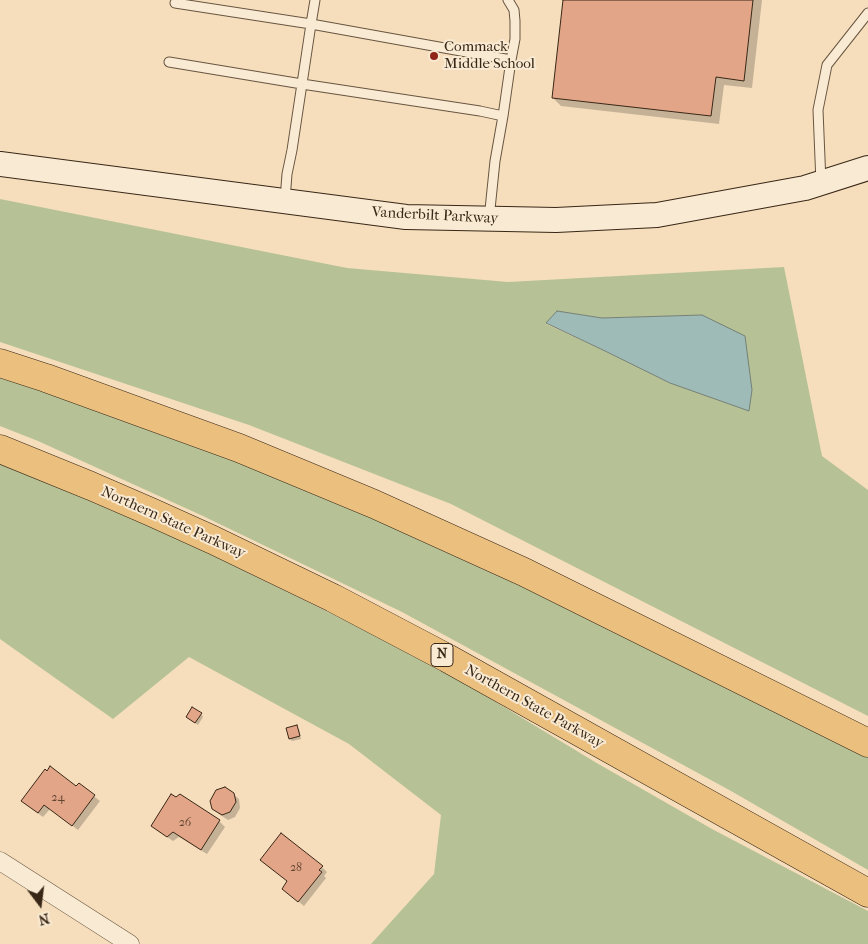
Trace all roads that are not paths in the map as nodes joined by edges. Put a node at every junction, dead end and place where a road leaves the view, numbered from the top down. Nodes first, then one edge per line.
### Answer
1 (315, 0) edge
2 (508, 0) edge
3 (175, 3) dead end
4 (868, 13) edge
5 (311, 24) junction
6 (511, 60) junction
7 (169, 62) dead end
8 (302, 84) junction
9 (503, 116) junction
10 (0, 164) edge
11 (868, 168) edge
12 (821, 183) junction
13 (285, 202) junction
14 (489, 219) junction
15 (0, 363) edge
16 (0, 450) edge
17 (868, 742) edge
18 (0, 862) edge
19 (868, 893) edge
20 (130, 944) edge

1 - 5 lane
2 - 6 lane
3 - 5 lane
4 - 12 lane
5 - 6 lane
5 - 8 lane
6 - 9 lane
7 - 8 lane
8 - 9 lane
8 - 13 lane
9 - 14 lane
10 - 13 main road, Vanderbilt Parkway
11 - 12 main road, Vanderbilt Parkway
12 - 14 main road, Vanderbilt Parkway
13 - 14 main road, Vanderbilt Parkway
15 - 17 highway
16 - 19 highway, Northern State Parkway / N
18 - 20 street

